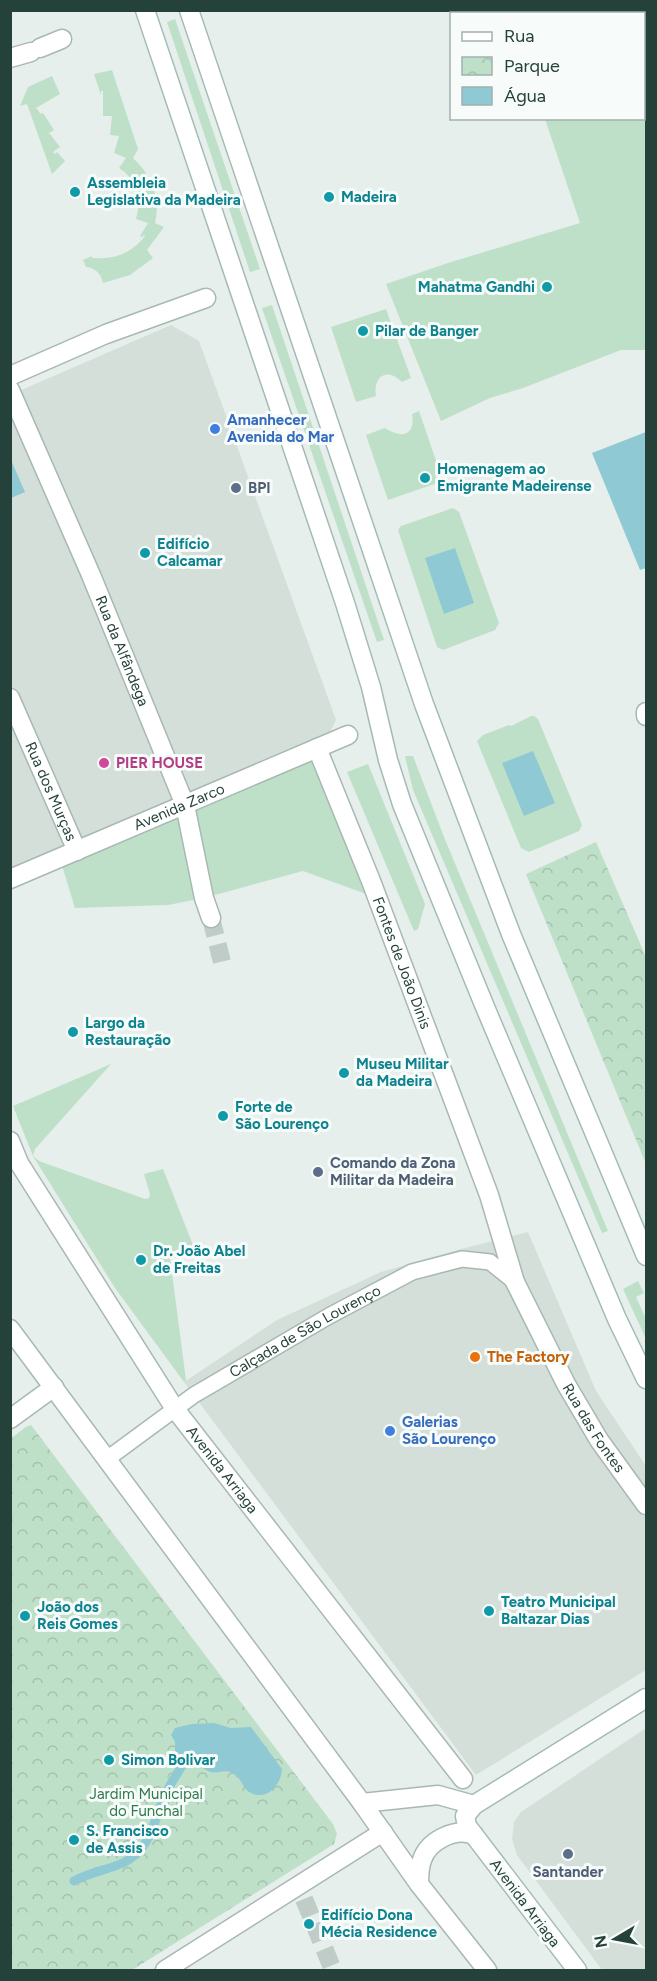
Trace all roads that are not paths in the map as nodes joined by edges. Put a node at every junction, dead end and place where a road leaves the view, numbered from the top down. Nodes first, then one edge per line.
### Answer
1 (145, 10) edge
2 (189, 10) edge
3 (62, 39) dead end
4 (10, 58) edge
5 (206, 298) dead end
6 (10, 376) edge
7 (10, 390) edge
8 (10, 698) edge
9 (348, 735) dead end
10 (317, 748) junction
11 (185, 805) junction
12 (77, 851) junction
13 (10, 879) edge
14 (210, 918) tunnel mouth
15 (10, 1141) edge
16 (646, 1256) edge
17 (515, 1282) junction
18 (10, 1329) edge
19 (646, 1379) edge
20 (54, 1387) junction
21 (175, 1409) junction
22 (10, 1419) edge
23 (107, 1459) junction
24 (646, 1505) edge
25 (646, 1698) edge
26 (463, 1779) dead end
27 (362, 1803) junction
28 (474, 1805) junction
29 (383, 1832) junction
30 (474, 1835) junction
31 (420, 1884) junction
32 (165, 1971) edge
33 (487, 1971) edge
34 (577, 1971) edge

1 - 19 street
2 - 16 street
3 - 4 street
5 - 6 street
7 - 11 street, Rua da Alfândega
8 - 12 street, Rua dos Murças
9 - 10 street, Avenida Zarco
10 - 11 street, Avenida Zarco
10 - 17 street, Fontes de João Dinis
11 - 12 street, Avenida Zarco
11 - 14 street, Rua da Alfândega
12 - 13 street, Avenida Zarco
15 - 21 street, Avenida Arriaga
17 - 21 lane, Calçada de São Lourenço
17 - 24 street, Rua das Fontes
18 - 20 street
20 - 22 street
20 - 23 street
21 - 23 lane, Calçada de São Lourenço
21 - 26 street, Avenida Arriaga
23 - 27 street
25 - 28 street
27 - 28 street
27 - 29 street
28 - 30 street, Avenida Arriaga
29 - 31 street
29 - 32 street
30 - 31 street
30 - 34 street, Avenida Arriaga
31 - 33 street

